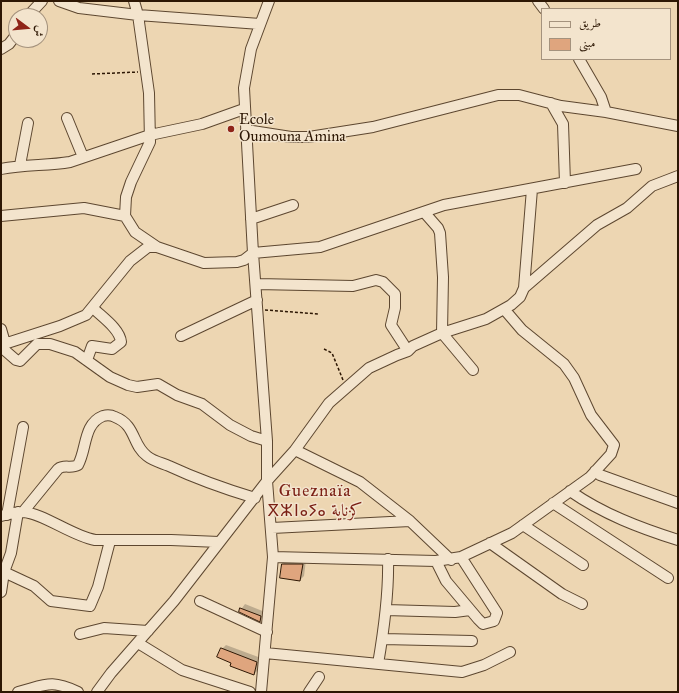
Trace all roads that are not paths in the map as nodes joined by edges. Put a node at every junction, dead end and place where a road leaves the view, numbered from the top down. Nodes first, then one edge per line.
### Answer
1 (59, 1) edge
2 (134, 1) edge
3 (268, 1) edge
4 (138, 15) junction
5 (260, 24) junction
6 (580, 60) edge
7 (551, 103) junction
8 (244, 110) junction
9 (606, 112) junction
10 (67, 118) dead end
11 (28, 123) dead end
12 (678, 126) edge
13 (246, 130) junction
14 (150, 135) junction
15 (83, 158) junction
16 (20, 165) junction
17 (1, 169) edge
18 (636, 169) dead end
19 (678, 176) edge
20 (565, 183) junction
21 (532, 189) junction
22 (293, 205) dead end
23 (424, 212) junction
24 (1, 216) edge
25 (125, 216) junction
26 (251, 219) junction
27 (157, 247) junction
28 (253, 253) junction
29 (257, 284) junction
30 (524, 288) junction
31 (257, 305) junction
32 (93, 308) junction
33 (504, 309) junction
34 (1, 329) edge
35 (442, 333) junction
36 (181, 336) dead end
37 (2, 345) edge
38 (408, 351) junction
39 (87, 360) junction
40 (473, 370) dead end
41 (23, 427) dead end
42 (267, 441) junction
43 (295, 450) junction
44 (595, 472) junction
45 (267, 480) junction
46 (570, 491) junction
47 (254, 498) junction
48 (678, 503) edge
49 (553, 504) junction
50 (21, 512) junction
51 (4, 515) edge
52 (410, 521) junction
53 (523, 525) junction
54 (272, 528) junction
55 (110, 540) junction
56 (678, 540) edge
57 (219, 542) junction
58 (490, 543) junction
59 (273, 557) junction
60 (456, 558) junction
61 (388, 559) junction
62 (436, 561) junction
63 (583, 565) dead end
64 (4, 572) junction
65 (668, 578) dead end
66 (1, 592) edge
67 (200, 601) dead end
68 (582, 604) dead end
69 (386, 610) junction
70 (470, 610) junction
71 (148, 631) junction
72 (267, 632) junction
73 (80, 634) dead end
74 (383, 639) junction
75 (472, 641) dead end
76 (138, 643) junction
77 (510, 652) dead end
78 (265, 653) junction
79 (378, 664) junction
80 (320, 676) dead end
81 (18, 692) edge
82 (78, 692) edge
83 (97, 692) edge
84 (250, 692) edge
85 (261, 692) edge
86 (309, 692) edge

1 - 4 street
2 - 4 street
3 - 5 street
4 - 5 street
4 - 14 street
5 - 8 street
6 - 9 street
7 - 9 street
7 - 13 street
7 - 20 street
8 - 13 street
8 - 14 street
9 - 12 street
10 - 15 street
11 - 16 street
13 - 26 street
14 - 15 street
14 - 25 street
15 - 16 street
16 - 17 street
18 - 20 street
19 - 30 street
20 - 21 street
21 - 23 street
21 - 30 street
22 - 26 street
23 - 28 street
23 - 35 street
24 - 25 street
25 - 27 street
26 - 28 street
27 - 28 street
27 - 32 street
28 - 29 street
29 - 31 street
29 - 38 street
30 - 33 street
31 - 36 street
31 - 42 street
32 - 37 street
32 - 39 street
33 - 35 street
33 - 44 street
34 - 37 street
35 - 38 street
35 - 40 street
37 - 39 street
38 - 43 street
39 - 42 street
41 - 51 street
42 - 45 street
43 - 45 street
43 - 52 street
44 - 46 street
44 - 48 street
45 - 47 street
45 - 54 street
46 - 49 street
46 - 56 street
47 - 50 street
47 - 57 street
49 - 53 street
49 - 65 street
50 - 51 street
50 - 55 street
50 - 64 street
52 - 54 street
52 - 60 street
53 - 58 street
53 - 63 street
54 - 59 street
55 - 57 street
55 - 64 street
57 - 71 street
58 - 60 street
58 - 68 street
59 - 61 street
59 - 72 street
60 - 62 street
60 - 70 street
61 - 62 street
61 - 69 street
62 - 70 street
64 - 66 street
67 - 72 street
69 - 70 street
69 - 74 street
71 - 73 street
71 - 76 street
72 - 78 street
74 - 75 street
74 - 79 street
76 - 83 street
76 - 84 street
77 - 79 street
78 - 79 street
78 - 85 street
80 - 86 street
81 - 82 street

